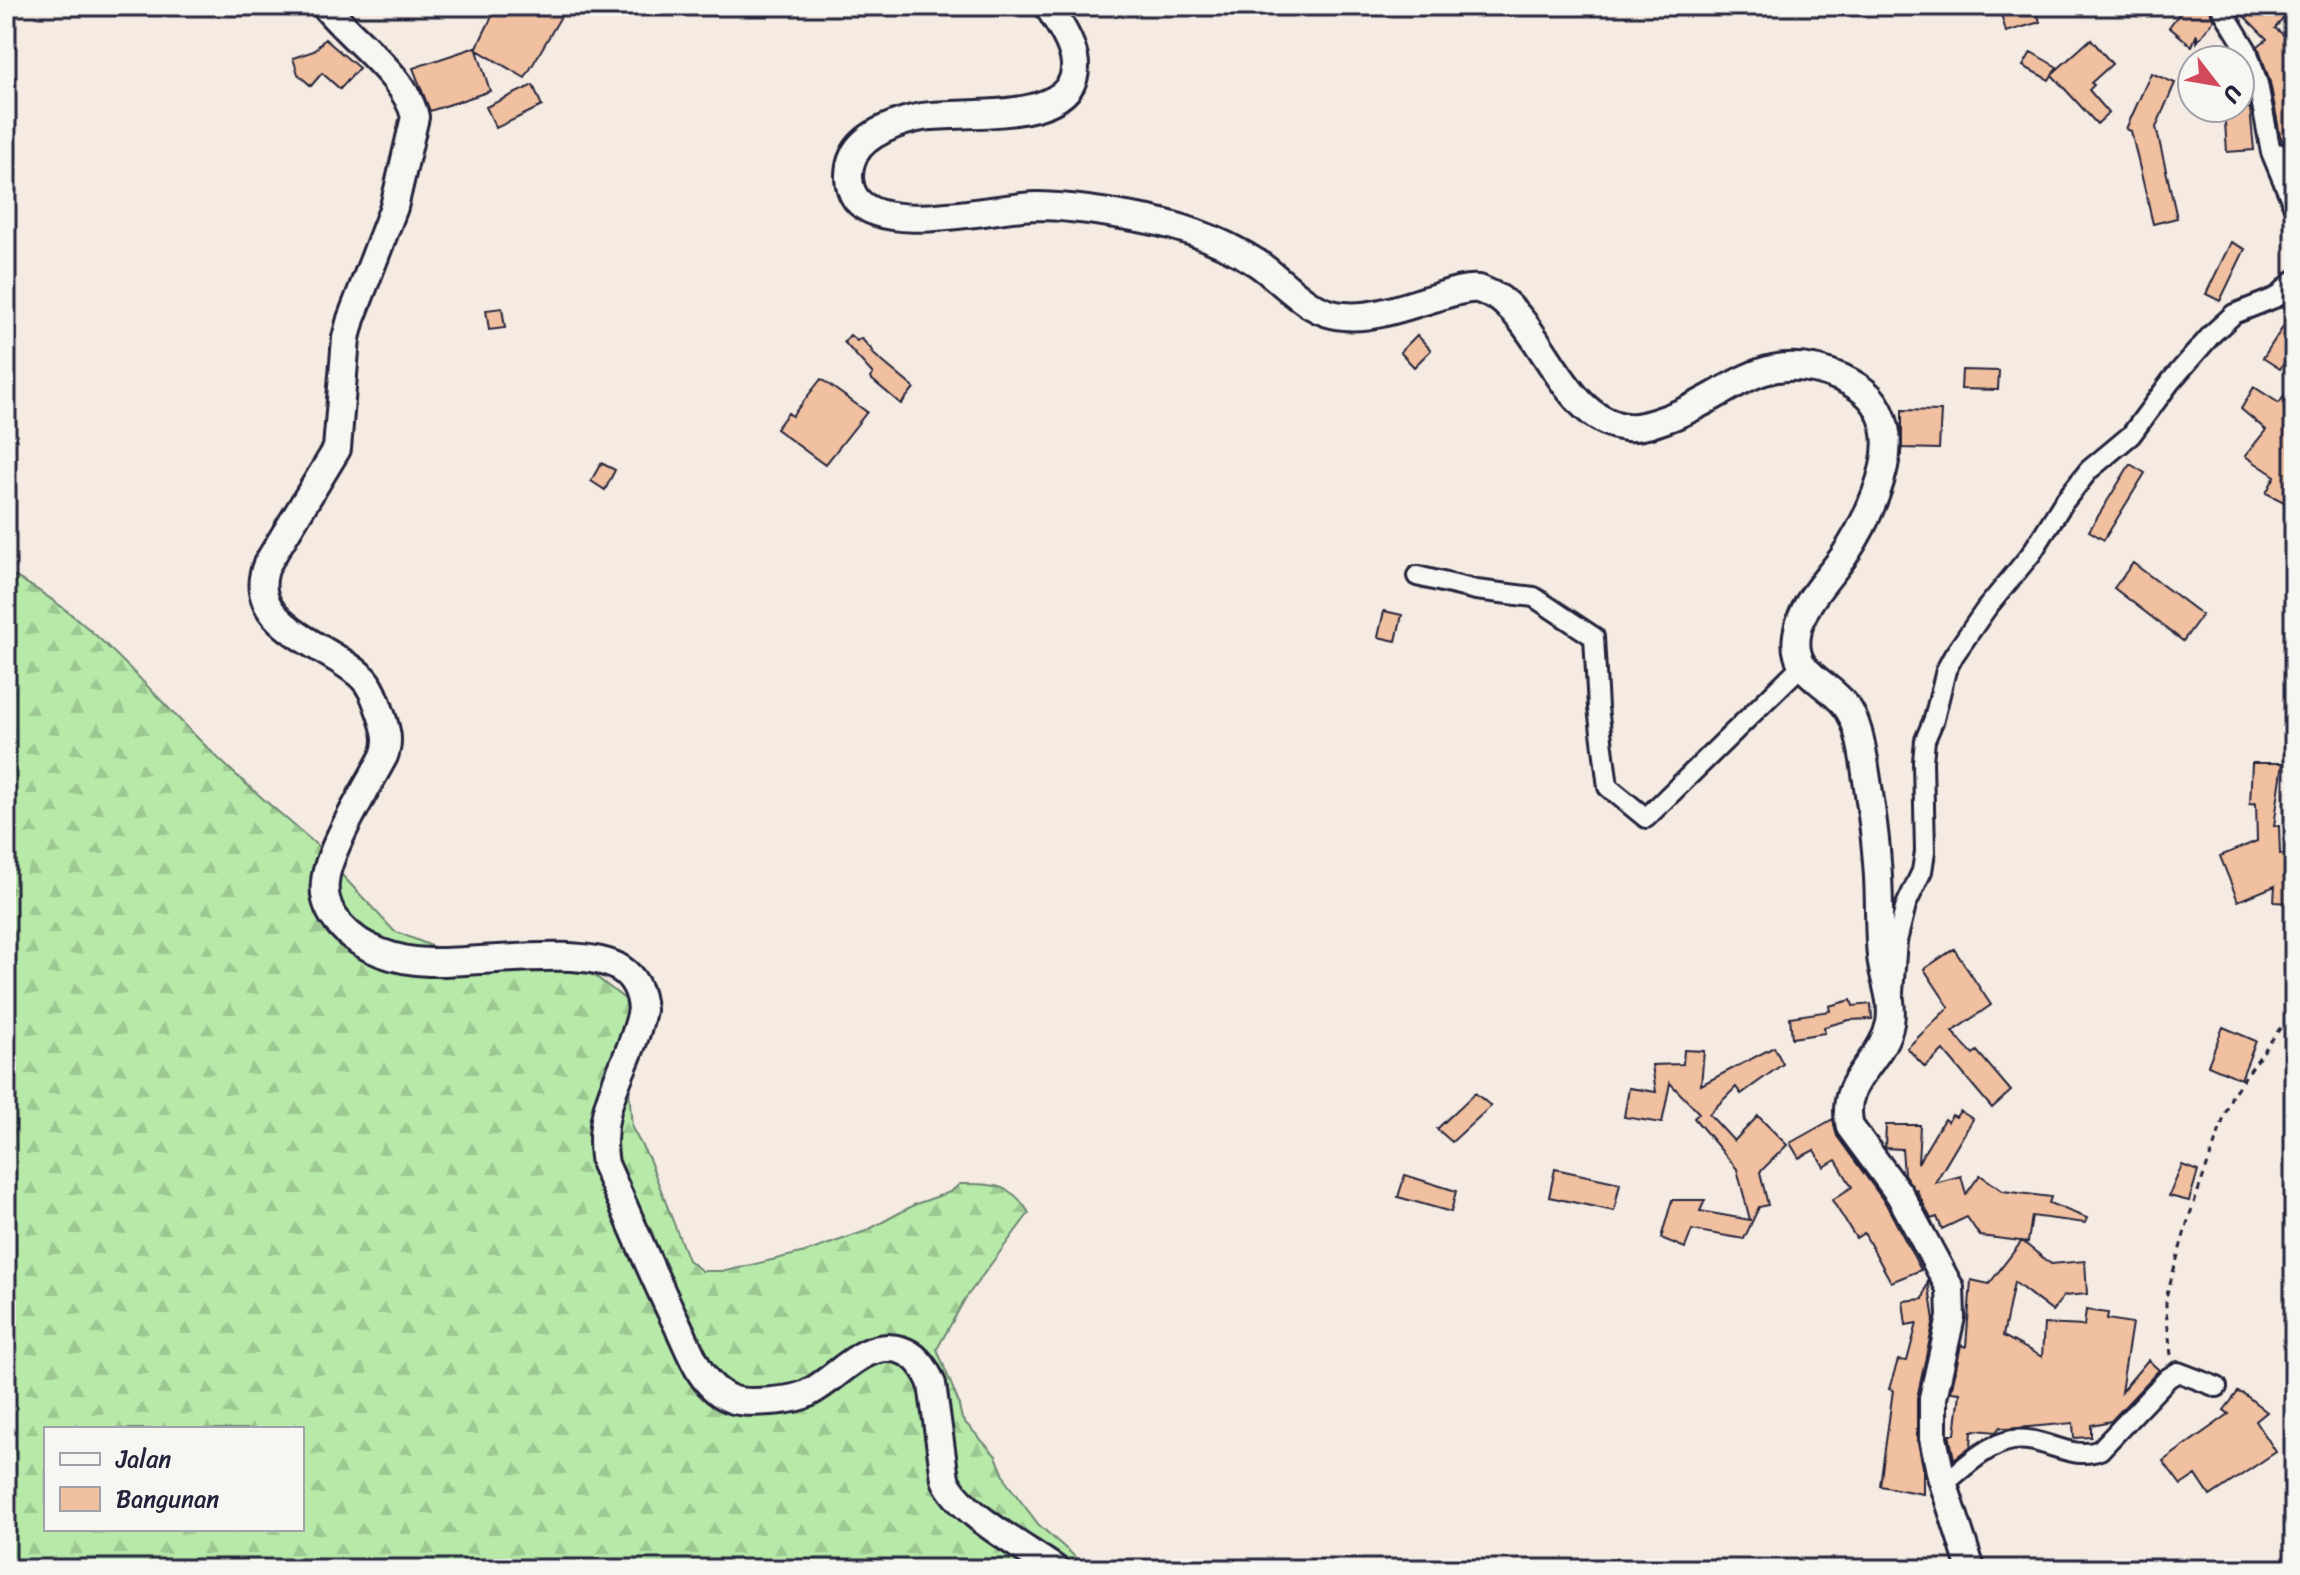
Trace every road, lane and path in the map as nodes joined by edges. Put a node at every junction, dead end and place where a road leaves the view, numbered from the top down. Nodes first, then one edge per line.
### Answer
1 (325, 6) edge
2 (1048, 6) edge
3 (2220, 6) edge
4 (2271, 152) junction
5 (2294, 156) edge
6 (2294, 207) edge
7 (2294, 280) edge
8 (1417, 576) dead end
9 (1801, 666) junction
10 (1891, 998) junction
11 (2294, 1009) edge
12 (2174, 1375) junction
13 (2217, 1387) dead end
14 (1944, 1484) junction
15 (1055, 1569) edge
16 (1971, 1569) edge

1 - 15 street
2 - 9 street
3 - 4 street
4 - 5 street
4 - 6 street
7 - 10 street
8 - 9 street
9 - 10 street
10 - 14 street
11 - 12 path
12 - 13 street
12 - 14 street
14 - 16 street

